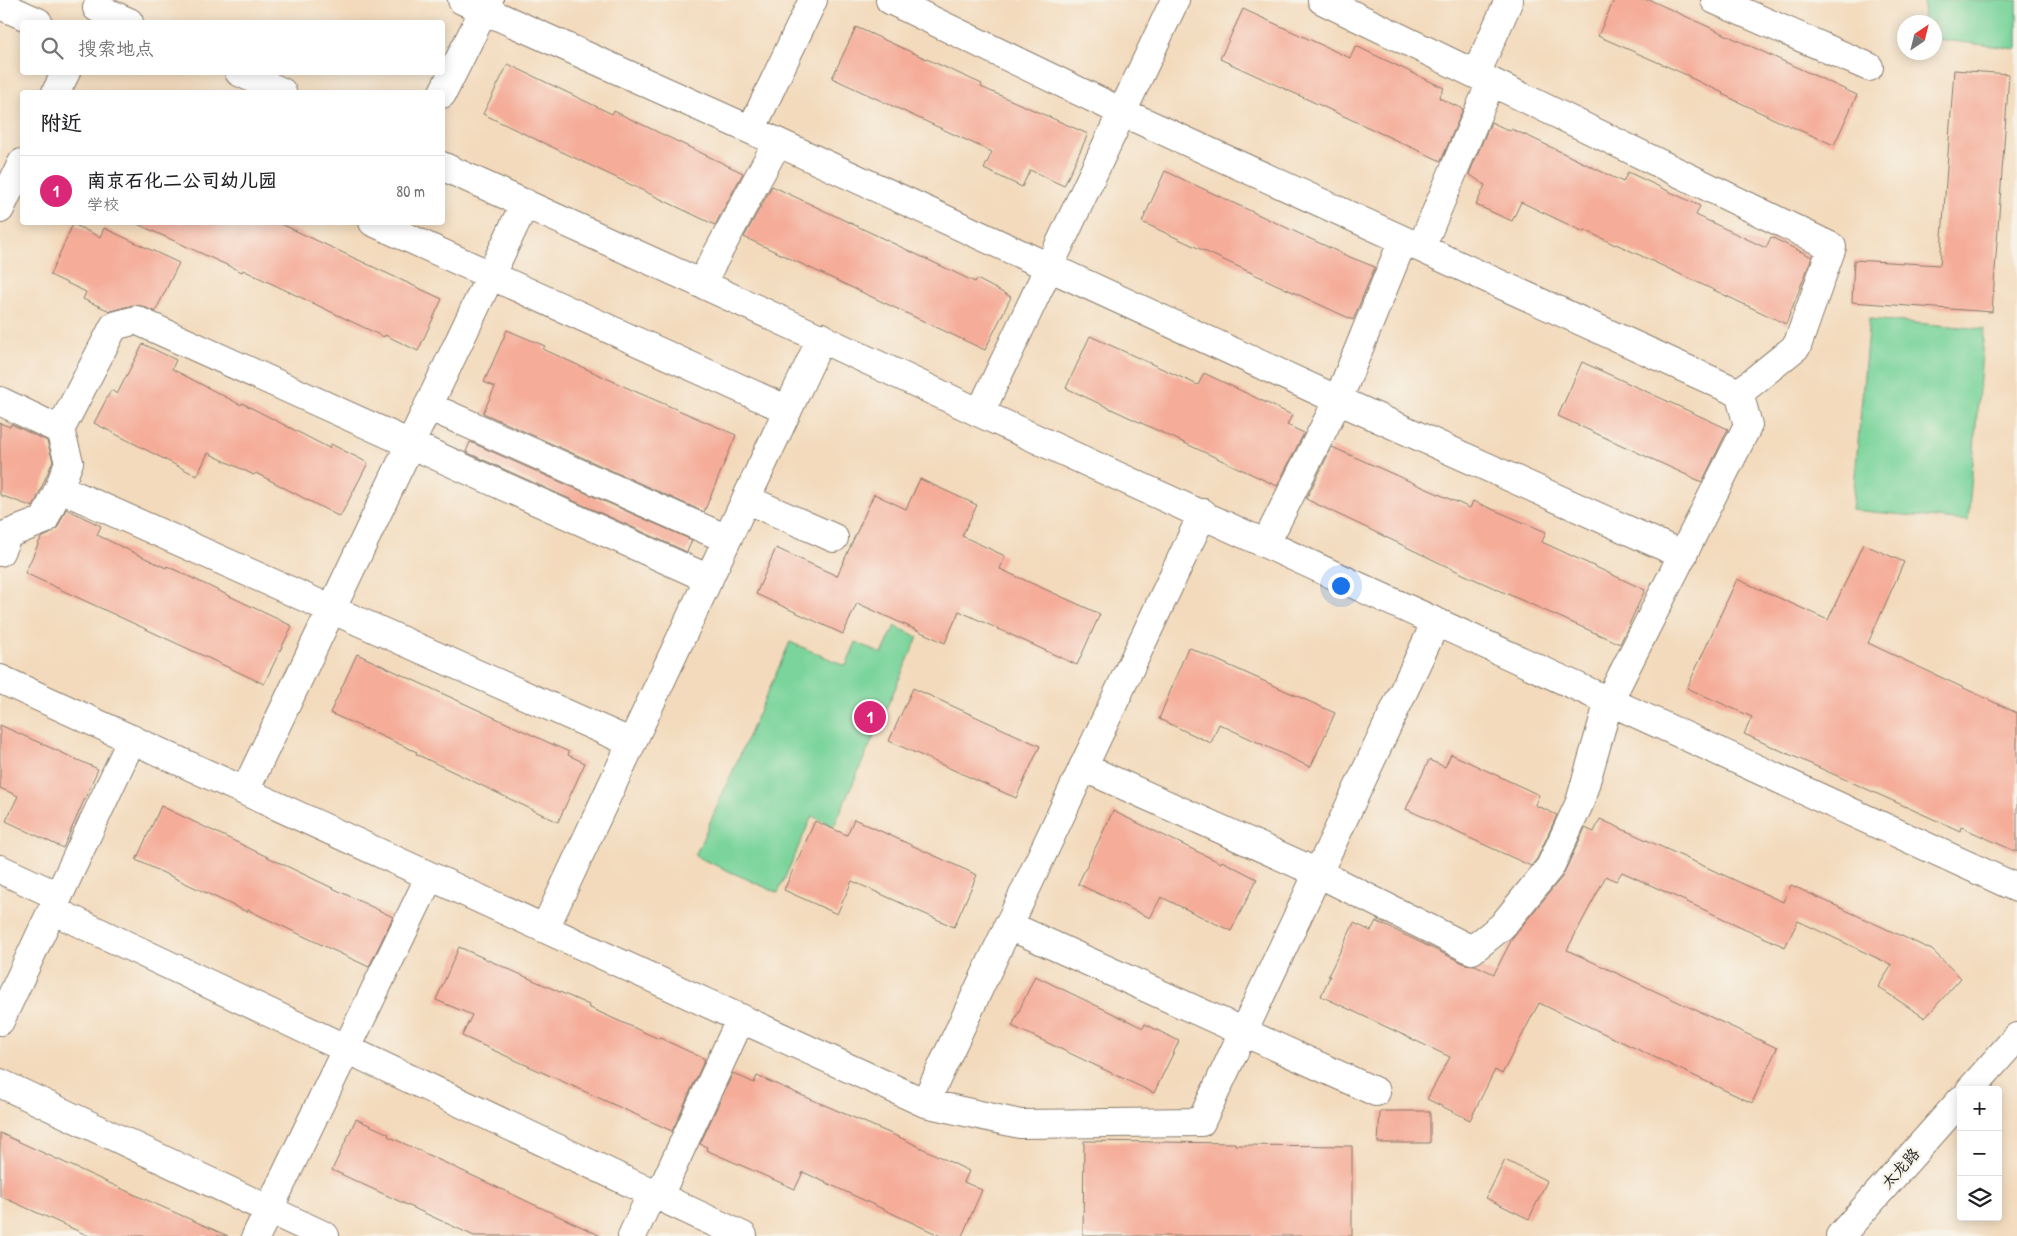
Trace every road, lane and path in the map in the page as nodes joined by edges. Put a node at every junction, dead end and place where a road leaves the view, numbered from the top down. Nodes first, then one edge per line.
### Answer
1 (813, 0) edge
2 (890, 0) edge
3 (1176, 0) edge
4 (1322, 0) edge
5 (1509, 0) edge
6 (1715, 0) edge
7 (478, 3) edge
8 (0, 6) edge
9 (96, 10) edge
10 (33, 20) edge
11 (124, 20) edge
12 (1869, 67) dead end
13 (64, 75) edge
14 (245, 75) edge
15 (1484, 78) junction
16 (57, 90) edge
17 (278, 90) edge
18 (444, 90) edge
19 (1122, 112) junction
20 (751, 130) junction
21 (777, 143) junction
22 (20, 167) edge
23 (445, 167) edge
24 (525, 203) junction
25 (0, 209) edge
26 (380, 225) edge
27 (1412, 244) junction
28 (1048, 268) junction
29 (490, 276) junction
30 (701, 284) junction
31 (822, 337) junction
32 (1739, 393) junction
33 (1338, 400) junction
34 (0, 401) edge
35 (428, 406) junction
36 (788, 410) junction
37 (980, 413) junction
38 (60, 430) junction
39 (410, 444) junction
40 (59, 488) junction
41 (746, 499) junction
42 (1203, 514) junction
43 (834, 538) dead end
44 (727, 539) junction
45 (1266, 543) junction
46 (0, 552) edge
47 (1683, 555) junction
48 (709, 579) junction
49 (331, 609) junction
50 (1436, 622) junction
51 (0, 679) edge
52 (1609, 701) junction
53 (132, 739) junction
54 (632, 743) junction
55 (1083, 767) junction
56 (245, 791) junction
57 (0, 870) edge
58 (1318, 873) junction
59 (430, 876) junction
60 (2017, 888) edge
61 (55, 903) junction
62 (1008, 925) junction
63 (545, 928) junction
64 (741, 1018) junction
65 (0, 1020) edge
66 (1243, 1031) junction
67 (2017, 1037) edge
68 (346, 1049) junction
69 (0, 1083) edge
70 (1974, 1086) edge
71 (1376, 1092) dead end
72 (925, 1103) junction
73 (1957, 1104) edge
74 (656, 1195) junction
75 (269, 1210) junction
76 (256, 1236) edge
77 (325, 1236) edge
78 (632, 1236) edge
79 (743, 1236) edge
80 (1840, 1236) edge

1 - 20 street
2 - 19 street
3 - 19 street
4 - 15 street
5 - 15 street
6 - 12 street
7 - 18 street
7 - 20 street
8 - 10 street
9 - 11 street
13 - 16 street
14 - 17 street
15 - 27 street
15 - 32 street
19 - 27 street
19 - 28 street
20 - 21 street
21 - 28 street
21 - 30 street
22 - 25 street
23 - 24 street
24 - 29 street
24 - 30 street
26 - 29 street
27 - 32 street
27 - 33 street
28 - 33 street
28 - 37 street
29 - 35 street
29 - 36 street
30 - 31 street
31 - 36 street
31 - 37 street
32 - 47 street
33 - 45 street
33 - 47 street
34 - 38 street
35 - 39 street
35 - 44 street
36 - 41 street
37 - 42 street
38 - 39 street
38 - 40 street
39 - 48 street
39 - 49 street
40 - 46 street
40 - 49 street
41 - 43 street
41 - 44 street
42 - 45 street
42 - 55 street
44 - 48 street
45 - 50 street
47 - 52 street
48 - 54 street
49 - 54 street
49 - 56 street
50 - 52 street
50 - 58 street
51 - 53 street
52 - 58 street
52 - 60 street
53 - 56 street
53 - 61 street
54 - 63 street
55 - 58 street
55 - 62 street
56 - 59 street
57 - 61 street
58 - 66 street
59 - 63 street
59 - 68 street
61 - 65 street
61 - 68 street
62 - 66 street
62 - 72 street
63 - 64 street
64 - 72 street
64 - 74 street
66 - 71 street
66 - 72 street
67 - 70 street
68 - 74 street
68 - 75 street
69 - 75 street
73 - 80 street, 太龙路
74 - 78 street
74 - 79 street
75 - 76 street
75 - 77 street

